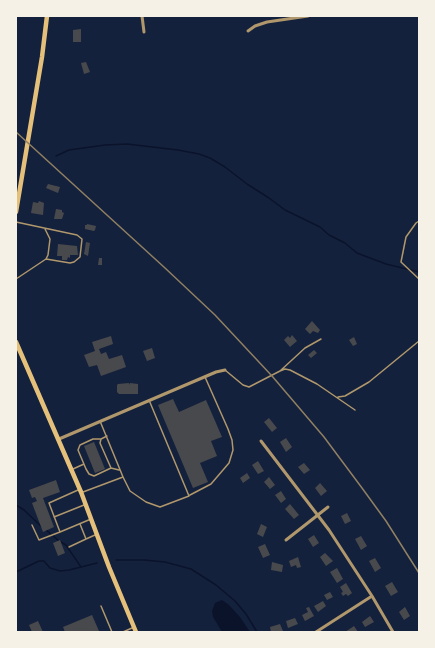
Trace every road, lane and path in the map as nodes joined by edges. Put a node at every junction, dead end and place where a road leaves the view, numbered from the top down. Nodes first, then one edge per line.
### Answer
1 (47, 16) edge
2 (142, 16) edge
3 (308, 16) edge
4 (248, 31) dead end
5 (144, 32) dead end
6 (16, 212) edge
7 (419, 221) edge
8 (16, 222) edge
9 (45, 229) junction
10 (46, 259) junction
11 (419, 279) edge
12 (16, 280) edge
13 (320, 339) dead end
14 (419, 341) edge
15 (16, 342) edge
16 (225, 370) joint
17 (280, 371) junction
18 (205, 376) junction
19 (338, 398) junction
20 (149, 400) junction
21 (355, 410) dead end
22 (100, 421) junction
23 (107, 436) junction
24 (58, 439) junction
25 (100, 439) junction
26 (261, 441) dead end
27 (84, 464) junction
28 (111, 468) junction
29 (72, 470) junction
30 (120, 470) junction
31 (123, 477) junction
32 (81, 491) junction
33 (189, 496) junction
34 (86, 504) junction
35 (328, 507) dead end
36 (318, 515) junction
37 (54, 517) junction
38 (92, 519) junction
39 (80, 524) junction
40 (32, 525) dead end
41 (60, 532) junction
42 (97, 534) junction
43 (86, 539) junction
44 (286, 540) dead end
45 (69, 547) dead end
46 (372, 596) junction
47 (101, 606) dead end
48 (135, 630) edge
49 (112, 632) edge
50 (123, 632) edge
51 (316, 632) edge
52 (393, 632) edge

1 - 6 main road
2 - 5 street
3 - 4 street
7 - 11 lane
8 - 9 lane
9 - 10 lane
9 - 10 lane
10 - 12 lane
13 - 17 lane
14 - 19 lane
15 - 24 main road
16 - 17 lane
16 - 18 street
17 - 19 lane
18 - 20 street
18 - 33 lane
19 - 21 lane
20 - 22 street
20 - 33 lane
22 - 23 lane
22 - 24 street
23 - 25 lane
23 - 30 lane
24 - 29 main road
25 - 27 lane
25 - 28 lane
26 - 36 street
27 - 28 lane
27 - 29 lane
28 - 30 lane
29 - 32 main road
30 - 31 lane
31 - 32 lane
31 - 33 lane
32 - 34 main road
32 - 37 lane
34 - 37 lane
34 - 38 main road
35 - 36 street
36 - 44 street
36 - 46 street
37 - 41 lane
38 - 39 lane
38 - 42 main road
39 - 41 lane
39 - 43 lane
40 - 41 lane
42 - 43 lane
42 - 48 main road
43 - 45 lane
46 - 51 street
46 - 52 street
47 - 49 lane
48 - 50 lane

